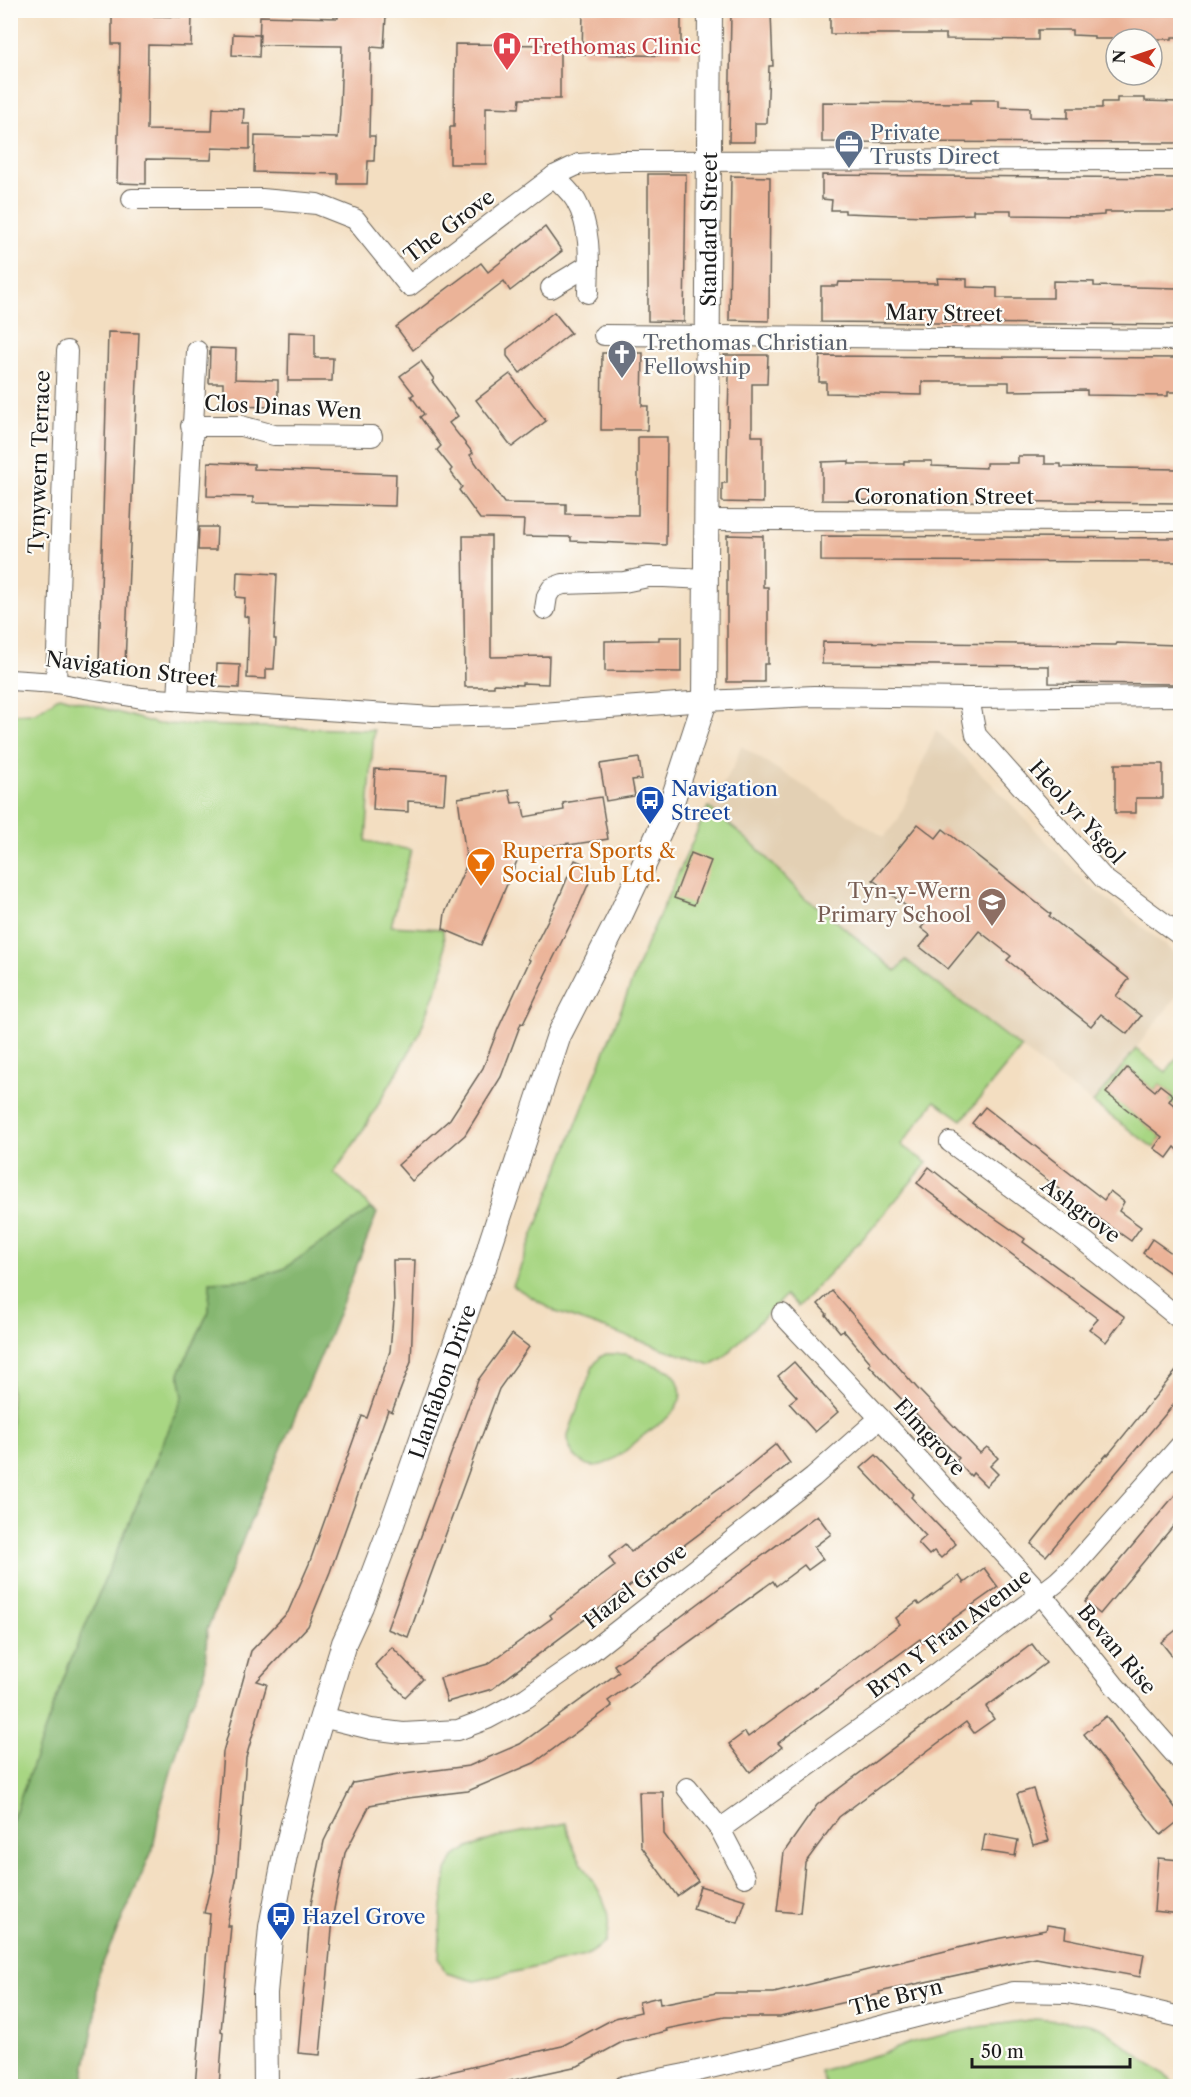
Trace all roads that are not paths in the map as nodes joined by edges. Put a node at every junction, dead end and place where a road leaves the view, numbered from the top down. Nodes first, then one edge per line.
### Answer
1 (710, 10) edge
2 (1180, 160) edge
3 (709, 161) junction
4 (554, 176) junction
5 (132, 199) dead end
6 (589, 265) junction
7 (551, 288) dead end
8 (588, 293) dead end
9 (604, 335) dead end
10 (708, 336) junction
11 (1180, 339) edge
12 (66, 351) dead end
13 (197, 351) dead end
14 (191, 426) junction
15 (372, 436) dead end
16 (706, 520) junction
17 (1180, 521) edge
18 (706, 579) junction
19 (545, 609) dead end
20 (10, 680) edge
21 (56, 683) junction
22 (1180, 696) edge
23 (969, 698) junction
24 (178, 700) junction
25 (705, 701) junction
26 (1180, 935) edge
27 (950, 1142) dead end
28 (782, 1314) dead end
29 (1180, 1319) edge
30 (880, 1418) junction
31 (1180, 1446) edge
32 (1041, 1594) junction
33 (322, 1717) junction
34 (1180, 1760) edge
35 (687, 1788) dead end
36 (720, 1829) junction
37 (745, 1877) dead end
38 (1180, 2017) edge
39 (687, 2080) edge
40 (266, 2086) edge
41 (624, 2086) edge

1 - 3 street, Standard Street
2 - 3 street, The Grove
3 - 4 street, The Grove
3 - 10 street, Standard Street
4 - 5 street, The Grove
4 - 6 street
6 - 7 street
6 - 8 street
9 - 10 street, Mary Street
10 - 11 street, Mary Street
10 - 16 street, Standard Street
12 - 21 street, Tynywern Terrace
13 - 14 street
14 - 15 street, Clos Dinas Wen
14 - 24 street
16 - 17 street, Coronation Street
16 - 18 street, Standard Street
18 - 19 street
18 - 25 street, Standard Street
20 - 21 street, Navigation Street
21 - 24 street, Navigation Street
22 - 23 street, Navigation Street
23 - 25 street, Navigation Street
23 - 26 street, Heol yr Ysgol
24 - 25 street, Navigation Street
25 - 33 street, Llanfabon Drive
27 - 29 street, Ashgrove
28 - 30 street, Elmgrove
30 - 32 street, Elmgrove
30 - 33 street, Hazel Grove
31 - 32 street, Bryn Y Fran Avenue
32 - 34 street, Bevan Rise
32 - 36 street, Bryn Y Fran Avenue
33 - 40 street, Llanfabon Drive
35 - 36 street
36 - 37 street
38 - 39 street, The Bryn
39 - 41 street, The Bryn

